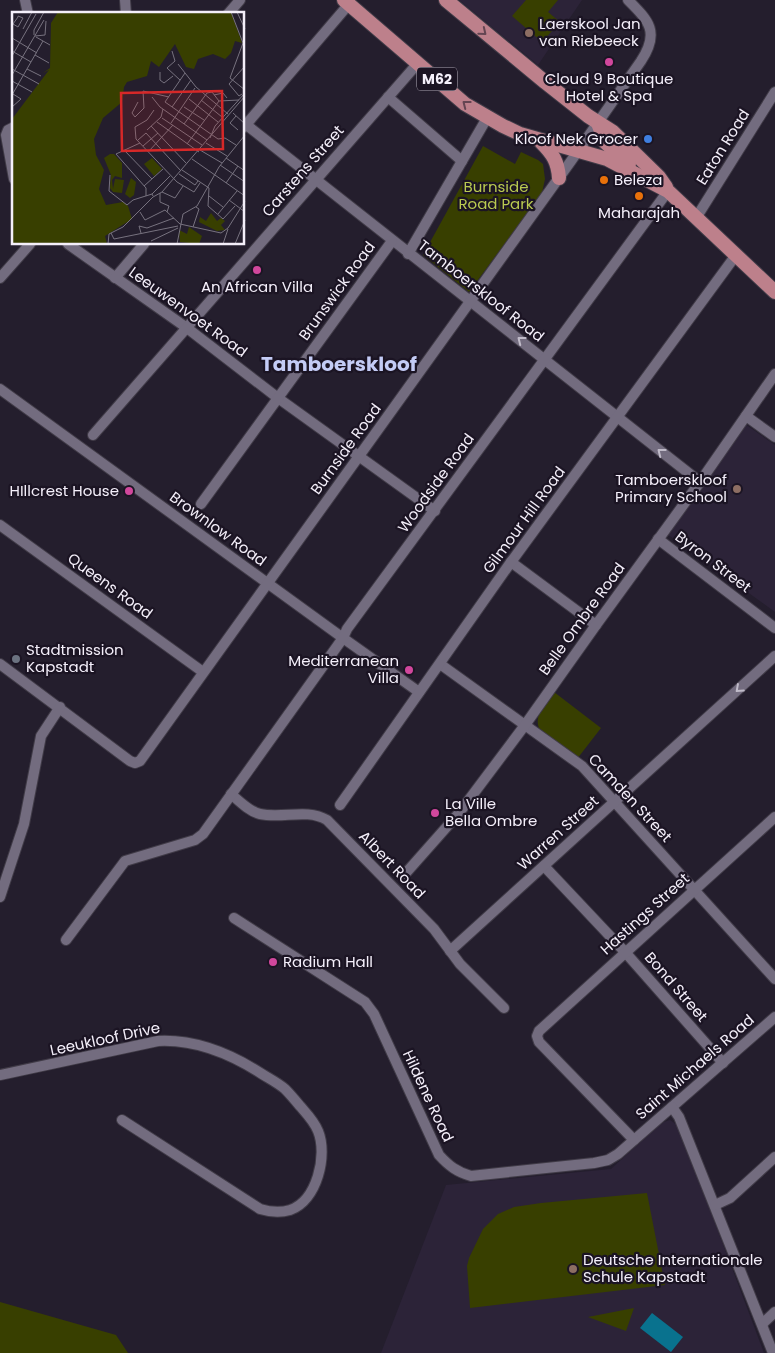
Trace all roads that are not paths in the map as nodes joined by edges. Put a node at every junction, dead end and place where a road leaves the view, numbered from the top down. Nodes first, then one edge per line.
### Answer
1 (240, 0) edge
2 (446, 0) edge
3 (628, 0) edge
4 (346, 2) edge
5 (230, 12) edge
6 (418, 63) junction
7 (775, 92) edge
8 (388, 97) junction
9 (488, 118) junction
10 (598, 122) junction
11 (245, 124) edge
12 (245, 126) edge
13 (10, 130) edge
14 (541, 141) junction
15 (578, 151) junction
16 (12, 154) edge
17 (462, 161) junction
18 (635, 173) junction
19 (559, 178) junction
20 (315, 181) junction
21 (668, 191) junction
22 (696, 218) junction
23 (392, 241) junction
24 (29, 245) edge
25 (69, 245) edge
26 (143, 245) edge
27 (408, 254) junction
28 (736, 255) junction
29 (0, 278) edge
30 (115, 278) junction
31 (775, 292) edge
32 (471, 302) junction
33 (187, 328) junction
34 (544, 359) junction
35 (775, 374) edge
36 (0, 389) edge
37 (278, 398) junction
38 (746, 416) junction
39 (617, 417) junction
40 (93, 435) dead end
41 (775, 438) edge
42 (359, 456) junction
43 (700, 482) junction
44 (201, 504) dead end
45 (435, 511) junction
46 (0, 524) edge
47 (658, 540) junction
48 (511, 562) junction
49 (268, 584) junction
50 (596, 625) junction
51 (775, 628) edge
52 (343, 638) junction
53 (775, 656) edge
54 (0, 664) edge
55 (440, 664) junction
56 (203, 672) junction
57 (419, 692) junction
58 (60, 707) junction
59 (526, 725) junction
60 (232, 794) junction
61 (614, 802) junction
62 (340, 805) dead end
63 (775, 817) edge
64 (544, 866) junction
65 (404, 874) dead end
66 (694, 890) junction
67 (0, 897) edge
68 (234, 918) dead end
69 (66, 940) dead end
70 (450, 951) junction
71 (625, 952) junction
72 (775, 979) edge
73 (504, 1008) dead end
74 (775, 1017) edge
75 (723, 1063) junction
76 (0, 1076) edge
77 (672, 1107) junction
78 (122, 1120) dead end
79 (634, 1140) junction
80 (775, 1157) edge
81 (716, 1205) junction
82 (775, 1312) edge
83 (762, 1324) junction
84 (773, 1353) edge

1 - 5 street
2 -> 10 main road, M62
3 - 10 street, Burnside Road
4 - 6 main road, M62
4 - 11 street
6 - 8 street, Carstens Street
9 -> 6 main road, M62
7 - 22 street, Eaton Road
8 - 17 street
8 - 20 street, Carstens Street
9 - 14 main road, M62
9 - 17 street
10 - 15 street, Burnside Road
10 - 18 main road
10 - 21 main road, M62
12 - 20 street, Tamboerskloof Road
13 - 16 street
14 - 15 main road, M62
14 - 19 main road
15 - 18 main road, M62
15 - 19 street, Burnside Road
17 - 27 street
18 - 21 main road, M62
19 - 32 street, Burnside Road
20 - 23 street, Tamboerskloof Road
20 - 33 street, Carstens Street
21 - 22 main road, M62
21 - 34 street, Woodside Road
22 - 28 main road, M62
23 - 27 street, Tamboerskloof Road
23 - 37 street, Brunswick Road
24 - 29 street
25 - 30 street, Leeuwenvoet Road
26 - 30 street
27 - 32 street, Tamboerskloof Road
28 - 31 main road, M62
28 - 39 street, Gilmour Hill Road
30 - 33 street, Leeuwenvoet Road
34 -> 32 street, Tamboerskloof Road
32 - 42 street, Burnside Road
33 - 37 street, Leeuwenvoet Road
33 - 40 street, Carstens Street
34 - 39 street, Tamboerskloof Road
34 - 45 street, Woodside Road
35 - 38 street, Belle Ombre Road
36 - 49 street, Brownlow Road
37 - 42 street, Leeuwenvoet Road
37 - 44 street, Brunswick Road
38 - 41 street
38 - 43 street, Belle Ombre Road
43 -> 39 street, Tamboerskloof Road
39 - 48 street, Gilmour Hill Road
42 - 45 street, Leeuwenvoet Road
42 - 49 street, Burnside Road
43 - 47 street, Belle Ombre Road
45 - 52 street, Woodside Road
46 - 56 street, Queens Road
47 - 50 street, Belle Ombre Road
47 - 51 street, Byron Street
48 - 50 street
48 - 55 street, Gilmour Hill Road
49 - 52 street, Brownlow Road
49 - 56 street, Burnside Road
50 - 59 street, Belle Ombre Road
52 - 57 street, Brownlow Road
52 - 60 street, Woodside Road
53 -> 61 street, Warren Street
54 - 58 street
55 - 57 street, Gilmour Hill Road
55 - 59 street, Camden Street
56 - 58 street, Burnside Road
57 - 62 street, Gilmour Hill Road
58 - 67 street
59 - 61 street, Camden Street
59 - 65 street, Belle Ombre Road
60 - 69 street, Woodside Road
60 - 70 street, Albert Road
61 - 64 street, Warren Street
61 - 66 street, Camden Street
63 - 66 street, Hastings Street
64 - 70 street, Warren Street
64 - 71 street, Bond Street
66 - 71 street, Hastings Street
66 - 72 street, Camden Street
68 - 79 street, Hildene Road
70 - 73 street, Albert Road
71 - 75 street, Bond Street
71 - 79 street, Hastings Street
74 - 75 street, Saint Michaels Road
75 - 77 street, Saint Michaels Road
76 - 78 street, Leeukloof Drive
77 - 79 street, Saint Michaels Road
77 - 81 street
80 - 81 street
81 - 83 street
82 - 83 street
83 - 84 street

